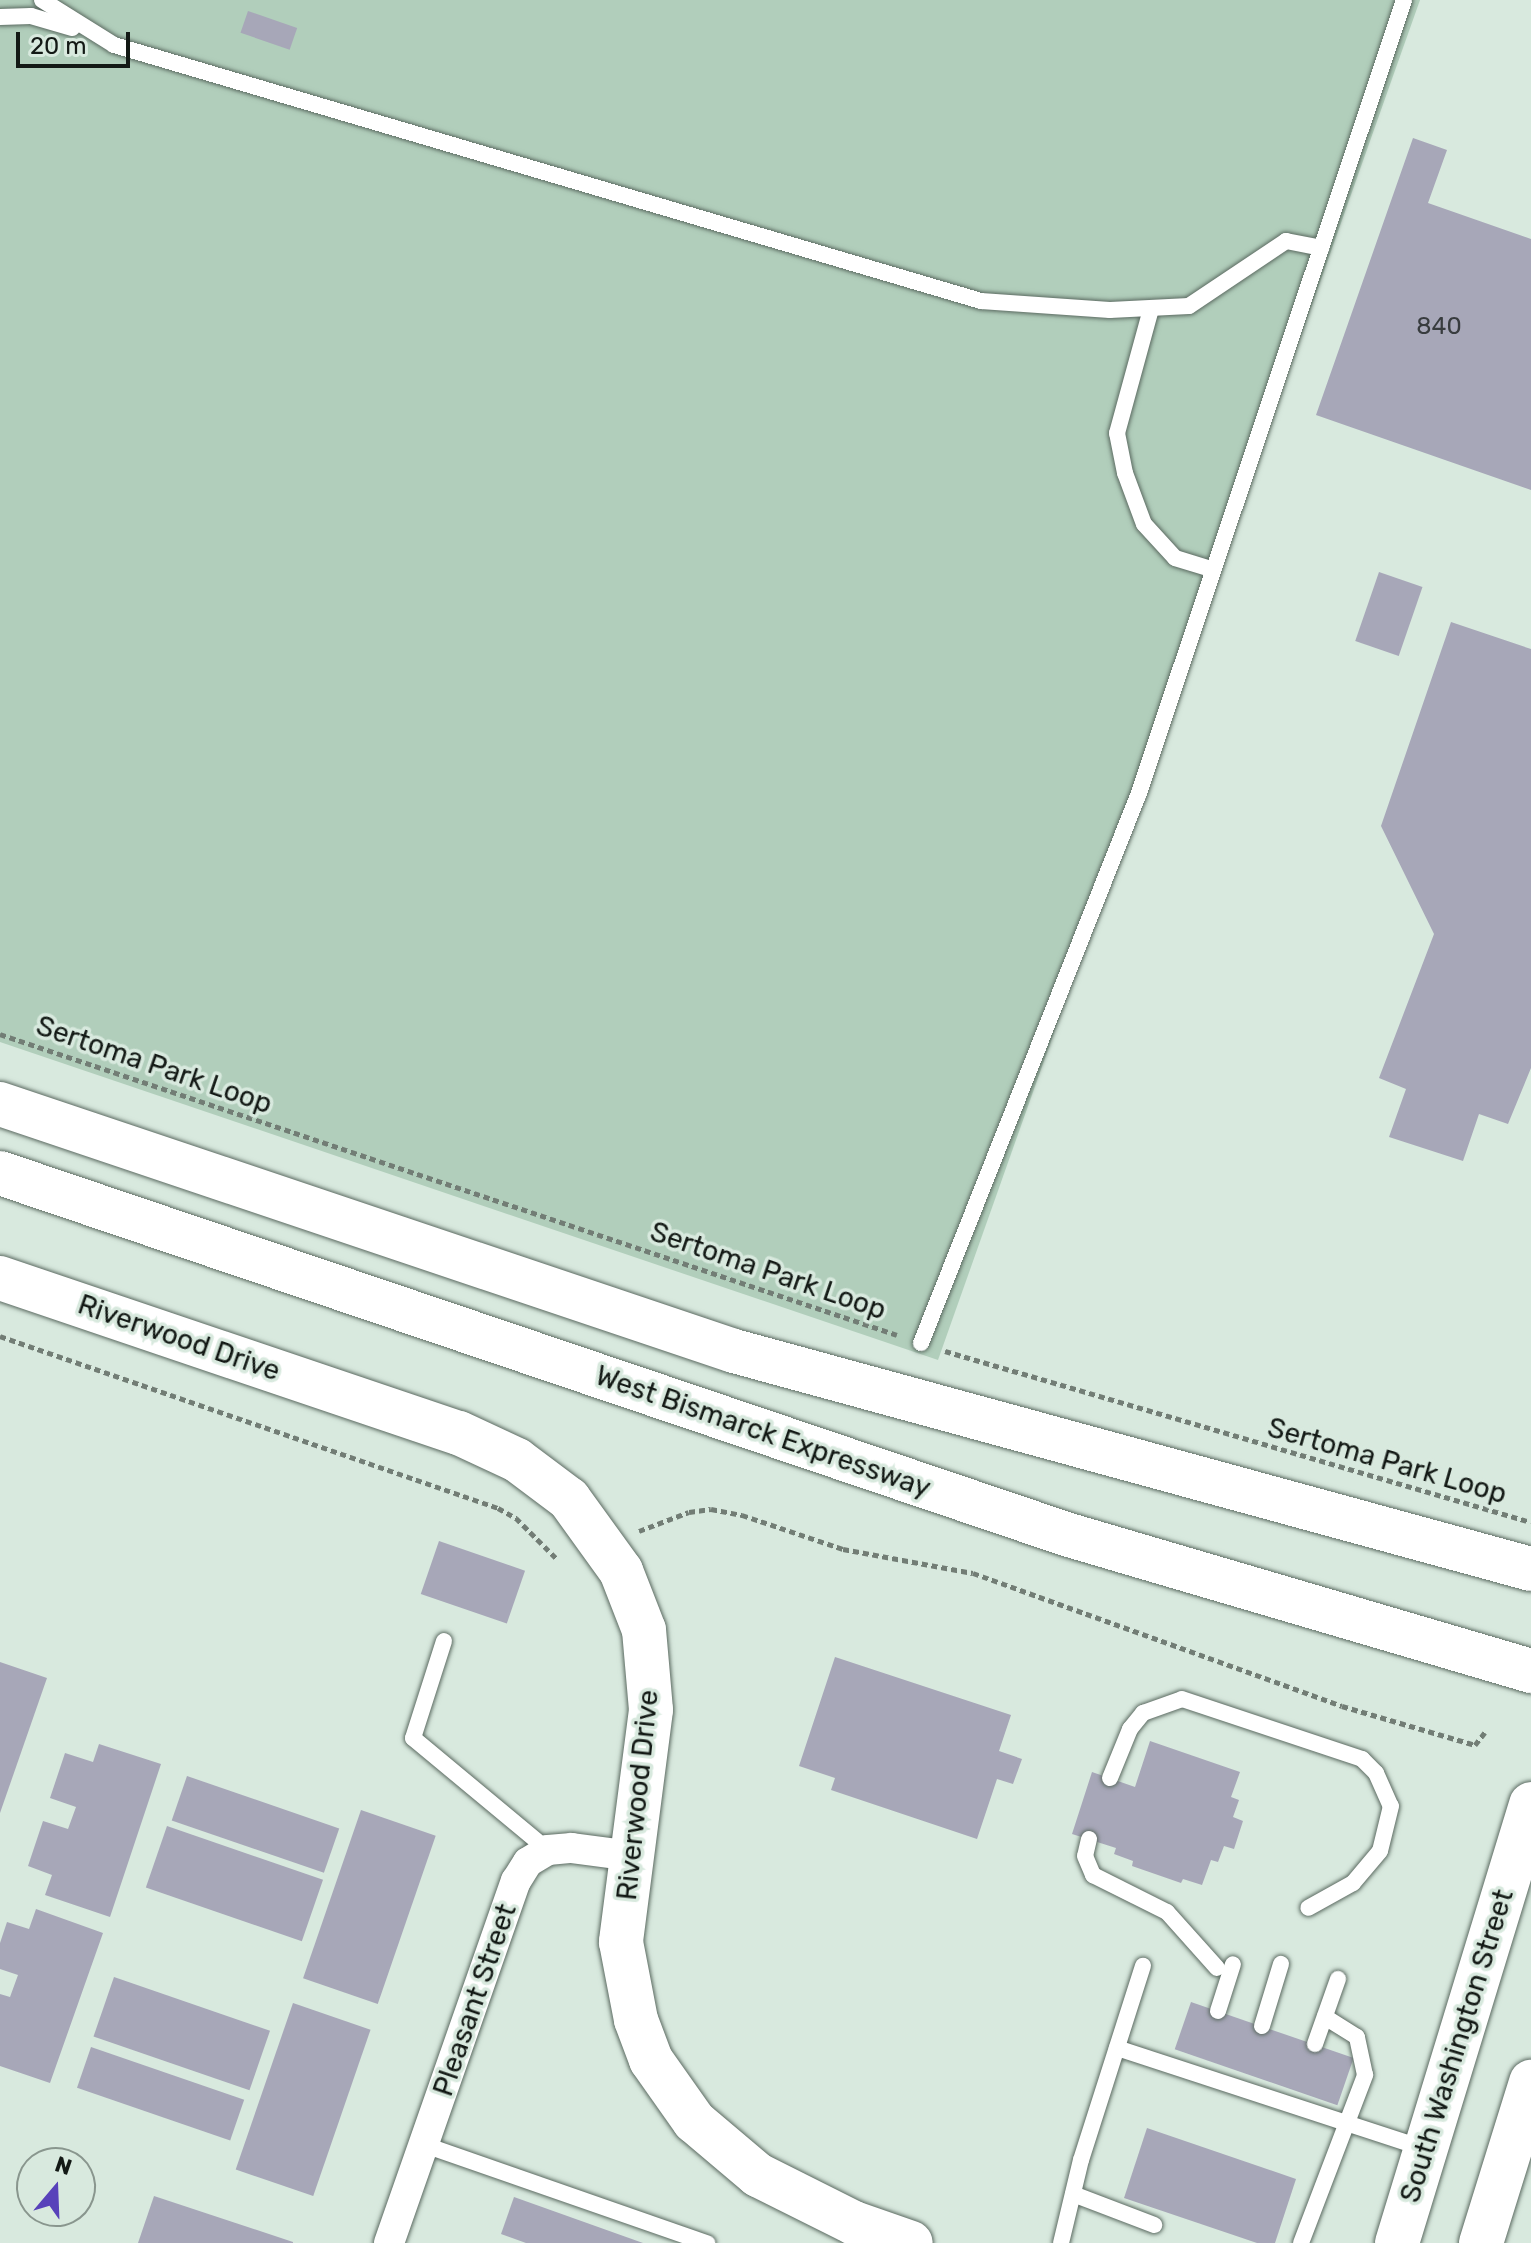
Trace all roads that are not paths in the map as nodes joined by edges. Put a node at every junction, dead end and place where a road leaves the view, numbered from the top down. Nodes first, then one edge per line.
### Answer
1 (42, 0) edge
2 (1404, 0) edge
3 (0, 17) edge
4 (114, 45) junction
5 (1321, 248) junction
6 (1151, 309) junction
7 (1211, 569) junction
8 (0, 1104) edge
9 (0, 1173) edge
10 (0, 1278) edge
11 (921, 1343) road end
12 (1531, 1569) edge
13 (444, 1641) dead end
14 (1531, 1671) edge
15 (1110, 1778) dead end
16 (1531, 1804) edge
17 (1089, 1839) dead end
18 (548, 1850) junction
19 (633, 1856) junction
20 (1308, 1908) dead end
21 (1281, 1964) dead end
22 (1143, 1966) dead end
23 (1338, 1979) dead end
24 (1218, 2011) dead end
25 (1325, 2017) junction
26 (1262, 2026) dead end
27 (1315, 2044) dead end
28 (1117, 2048) junction
29 (1531, 2082) edge
30 (1346, 2123) junction
31 (425, 2145) junction
32 (1425, 2149) junction
33 (1073, 2194) junction
34 (1154, 2225) dead end
35 (389, 2243) edge
36 (707, 2243) edge
37 (911, 2243) edge
38 (1061, 2243) edge
39 (1301, 2243) edge
40 (1397, 2243) edge
41 (1481, 2243) edge

1 - 4 lane
2 - 5 lane
3 - 4 lane
4 - 6 lane
5 - 6 lane
5 - 7 lane
6 - 7 lane
7 - 11 lane
8 - 12 main road
9 - 14 main road, West Bismarck Expressway
10 - 19 main road, Riverwood Drive
13 - 18 lane
15 - 20 lane
16 - 32 main road, South Washington Street
17 - 24 lane
18 - 19 street
18 - 31 street, Pleasant Street
19 - 37 main road, Riverwood Drive
21 - 26 lane
22 - 28 lane
23 - 25 lane
25 - 27 lane
25 - 30 lane
28 - 30 lane
28 - 33 lane
29 - 41 main road
30 - 32 lane
30 - 39 lane
31 - 35 street, Pleasant Street
31 - 36 lane
32 - 40 main road, South Washington Street
33 - 34 lane
33 - 38 lane

